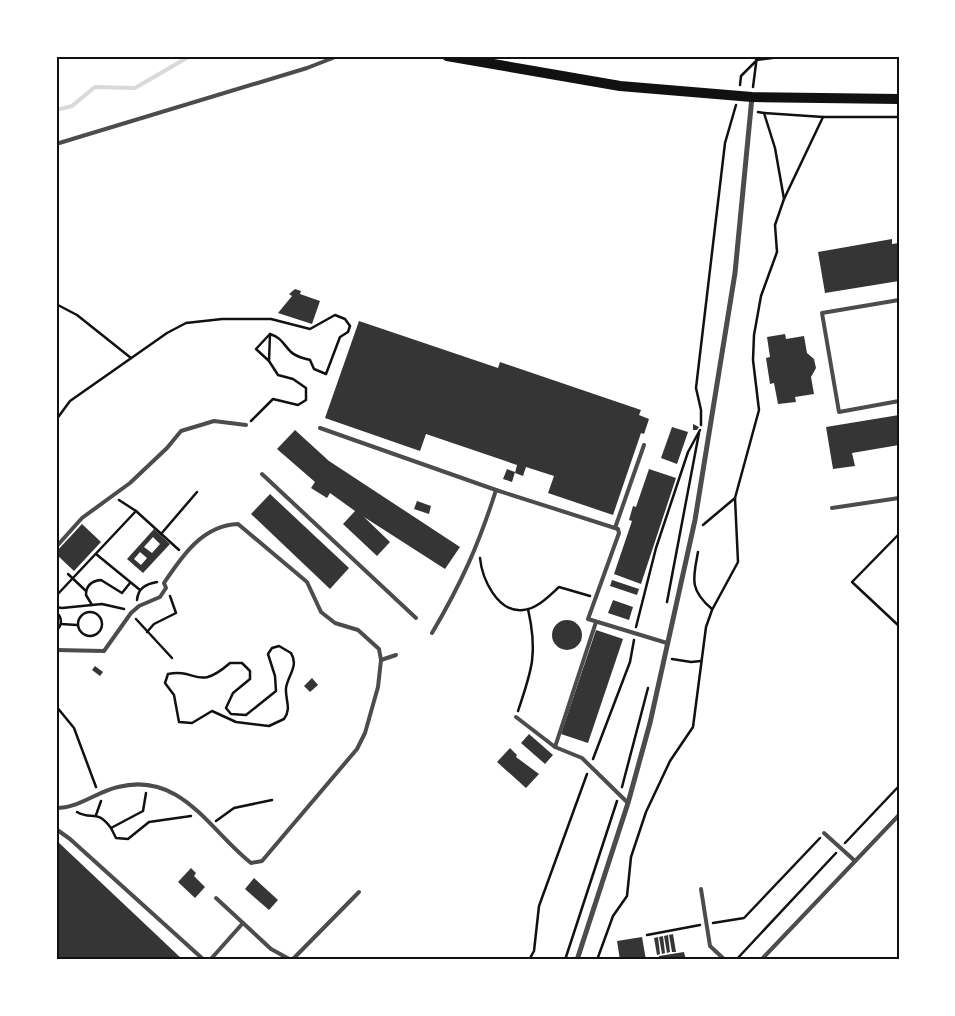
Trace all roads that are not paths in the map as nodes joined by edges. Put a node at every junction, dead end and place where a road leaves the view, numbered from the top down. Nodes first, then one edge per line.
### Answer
1 (338, 56) edge
2 (447, 56) edge
3 (752, 96) junction
4 (899, 99) edge
5 (56, 144) edge
6 (899, 300) edge
7 (899, 401) edge
8 (246, 426) road end
9 (320, 428) dead end
10 (644, 445) dead end
11 (262, 474) dead end
12 (496, 490) junction
13 (899, 498) edge
14 (832, 508) dead end
15 (615, 528) junction
16 (56, 547) edge
17 (416, 618) dead end
18 (596, 622) junction
19 (432, 633) dead end
20 (667, 643) junction
21 (56, 650) edge
22 (396, 655) dead end
23 (382, 660) junction
24 (516, 717) road end
25 (555, 748) junction
26 (628, 803) junction
27 (56, 808) edge
28 (899, 815) edge
29 (56, 829) edge
30 (824, 834) road end
31 (855, 861) junction
32 (701, 889) dead end
33 (359, 892) dead end
34 (216, 898) dead end
35 (243, 923) junction
36 (204, 960) edge
37 (210, 960) edge
38 (291, 960) edge
39 (577, 960) edge
40 (725, 960) edge
41 (761, 960) edge

1 - 5 lane
2 - 3 main road
3 - 4 main road
3 - 20 street
6 - 7 lane
8 - 16 lane
9 - 12 lane
10 - 15 lane
11 - 17 lane
12 - 15 lane
12 - 19 lane
13 - 14 lane
15 - 18 lane
18 - 20 lane
18 - 25 lane
20 - 26 street
21 - 23 lane
22 - 23 lane
23 - 27 lane
24 - 25 lane
25 - 26 lane
26 - 39 street
28 - 31 lane
29 - 36 lane
30 - 31 lane
31 - 41 lane
32 - 40 lane
33 - 38 lane
34 - 35 lane
35 - 37 lane
35 - 38 lane

